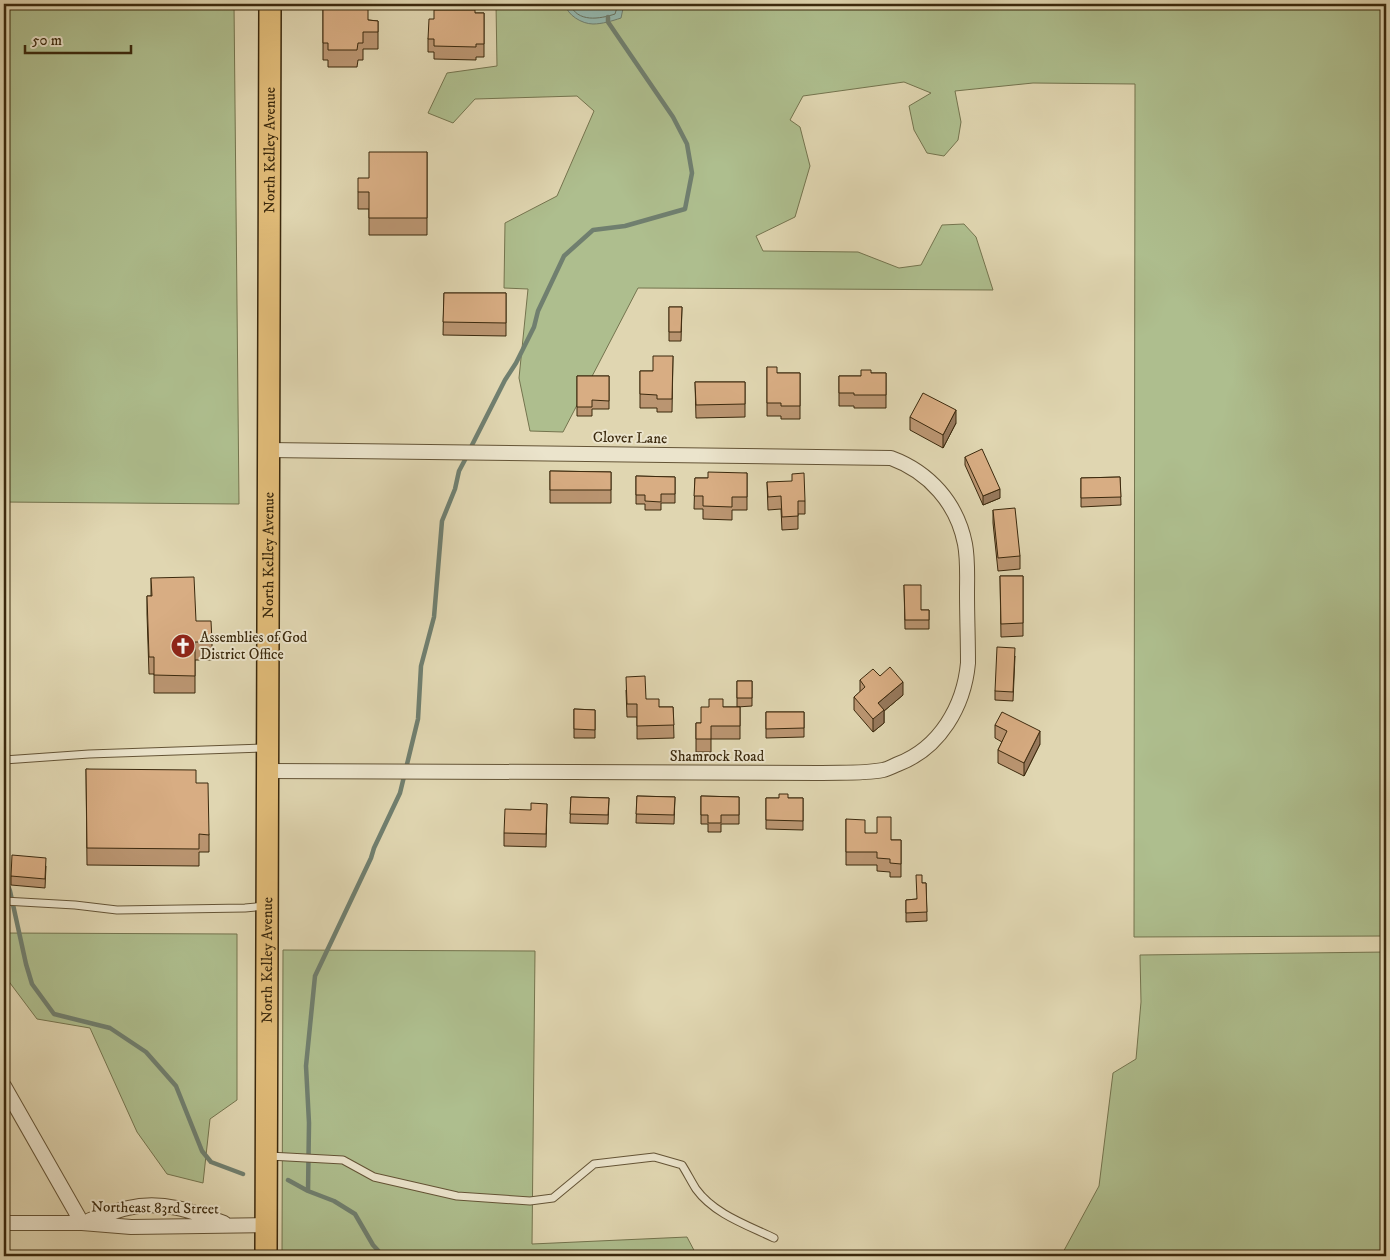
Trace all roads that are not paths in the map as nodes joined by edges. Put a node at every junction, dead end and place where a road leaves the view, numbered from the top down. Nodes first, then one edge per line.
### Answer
1 (270, 4) edge
2 (268, 450) junction
3 (960, 526) joint
4 (267, 748) junction
5 (4, 760) edge
6 (268, 771) junction
7 (4, 901) edge
8 (266, 906) junction
9 (4, 1086) edge
10 (266, 1156) junction
11 (82, 1223) junction
12 (4, 1224) edge
13 (228, 1225) junction
14 (266, 1225) junction
15 (774, 1238) dead end
16 (266, 1256) edge

1 - 2 main road, North Kelley Avenue
2 - 3 street, Clover Lane
2 - 4 main road, North Kelley Avenue
3 - 6 street, Shamrock Road
4 - 5 lane
4 - 6 main road, North Kelley Avenue
6 - 8 main road, North Kelley Avenue
7 - 8 lane
8 - 10 main road, North Kelley Avenue
9 - 11 street
10 - 14 main road, North Kelley Avenue
10 - 15 lane
11 - 12 street, Northeast 83rd Street
11 - 13 street, Northeast 83rd Street
11 - 13 street, Northeast 83rd Street
13 - 14 street, Northeast 83rd Street
14 - 16 main road, North Kelley Avenue

